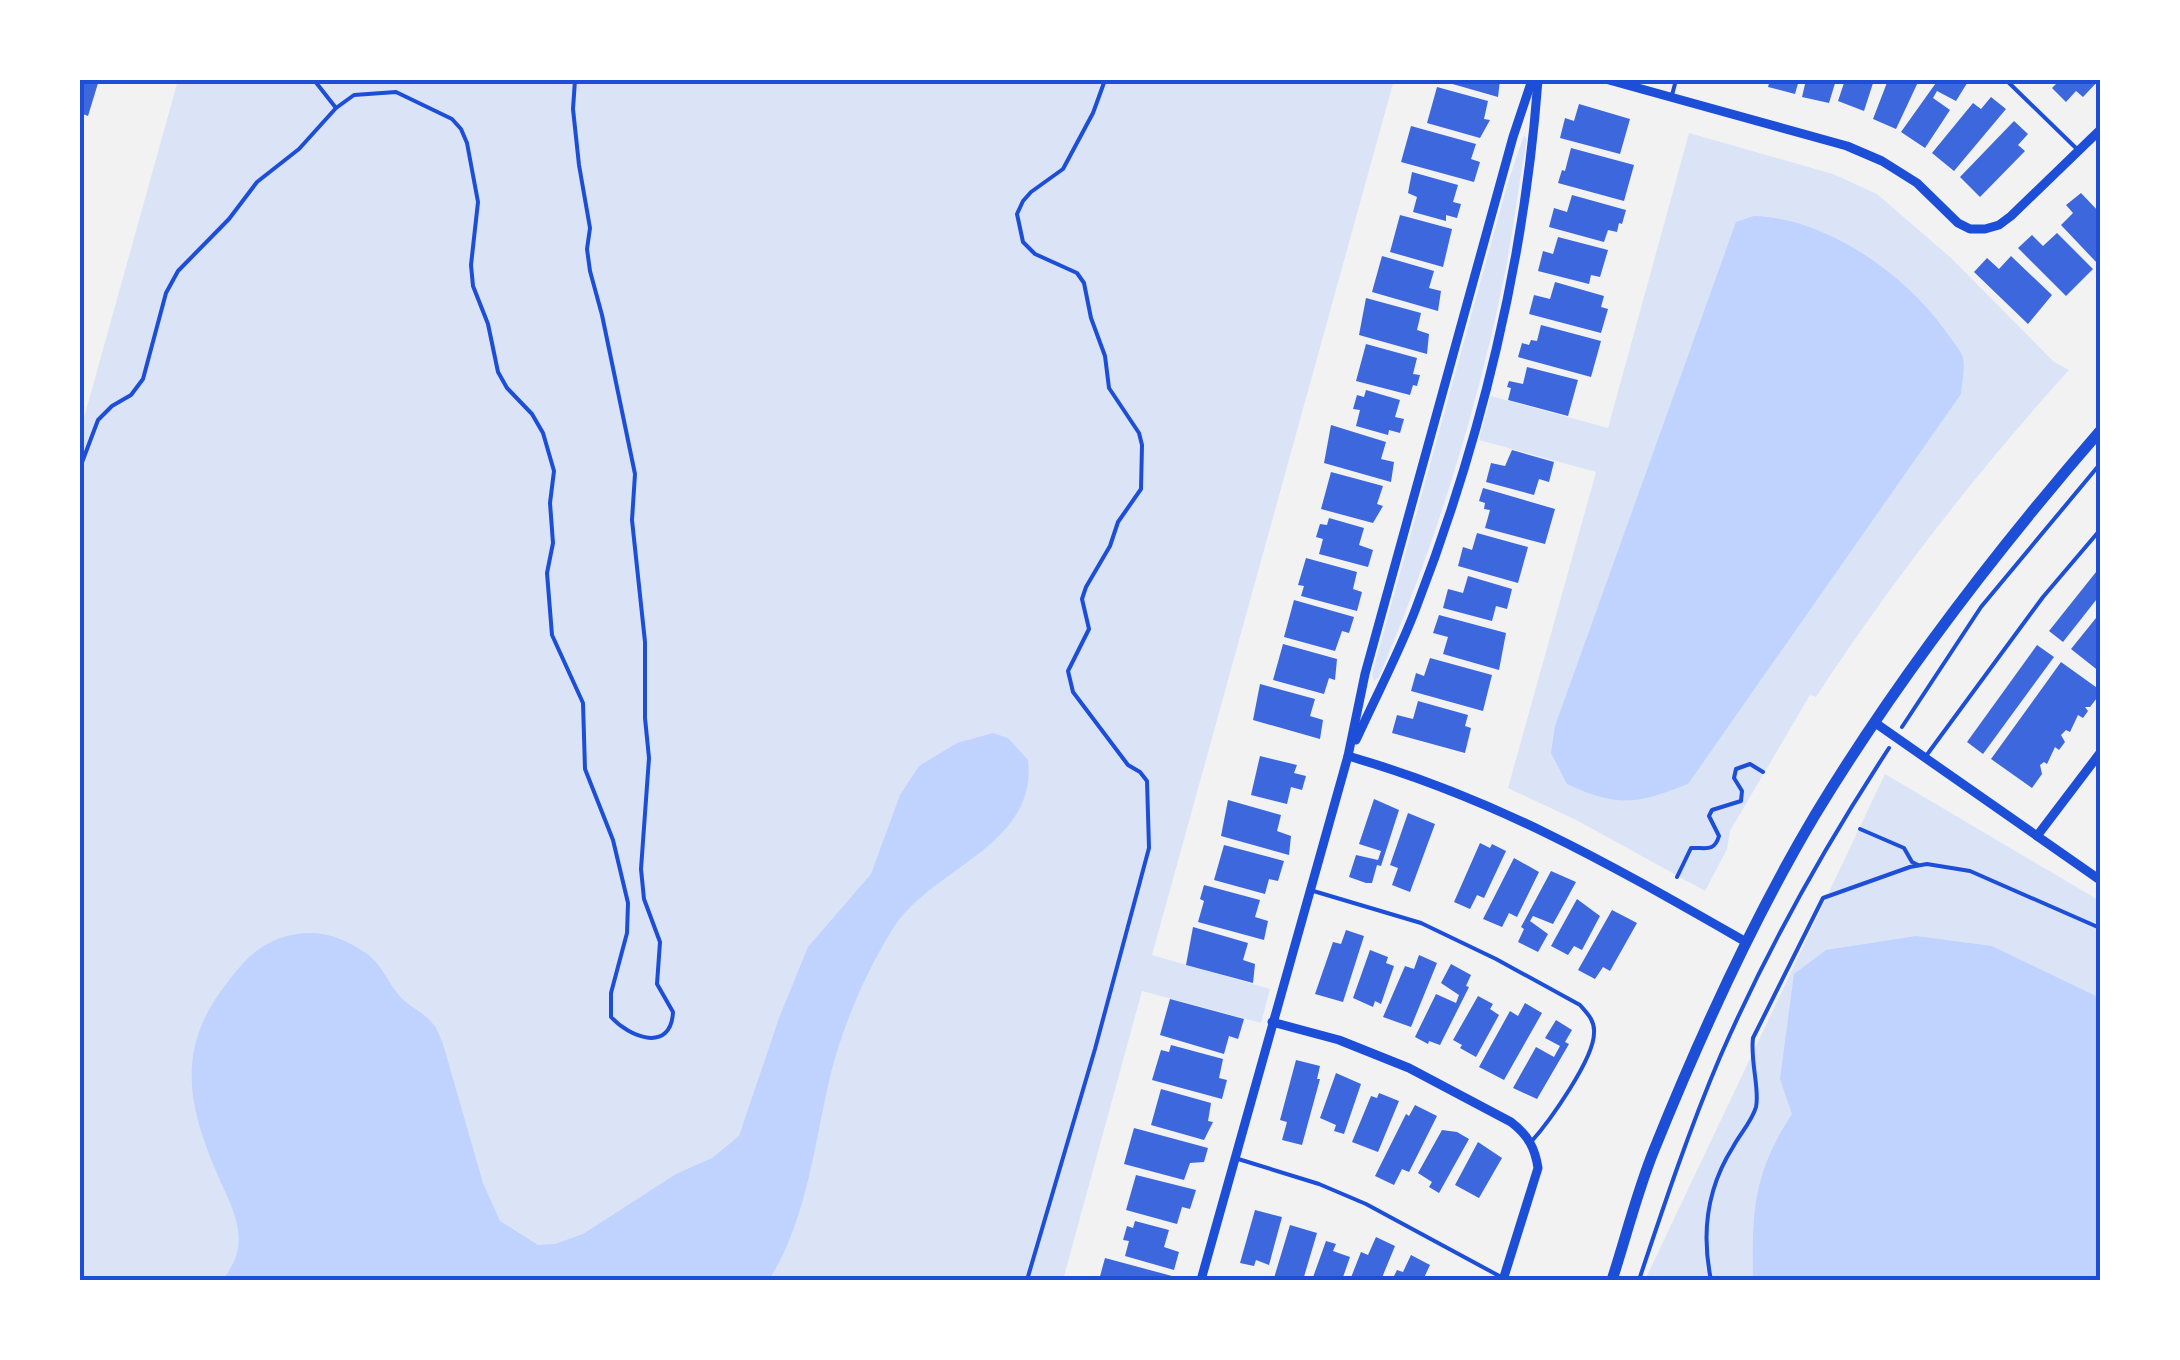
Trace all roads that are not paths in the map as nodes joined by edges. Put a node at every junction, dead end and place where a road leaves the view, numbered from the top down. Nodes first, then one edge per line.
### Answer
1 (1535, 80) edge
2 (1609, 80) edge
3 (1676, 80) edge
4 (2006, 80) edge
5 (1670, 98) junction
6 (2100, 130) edge
7 (2078, 150) junction
8 (2100, 431) edge
9 (2100, 530) edge
10 (1874, 722) junction
11 (2100, 753) edge
12 (1348, 756) junction
13 (1925, 758) junction
14 (2037, 836) junction
15 (2100, 880) edge
16 (1310, 890) junction
17 (1746, 942) junction
18 (1272, 1022) junction
19 (1530, 1143) junction
20 (1234, 1158) junction
21 (1503, 1279) edge
22 (1202, 1280) edge
23 (1612, 1280) edge

1 - 12 street
1 - 12 street
2 - 5 street
3 - 5 lane
4 - 7 lane
5 - 7 street
6 - 7 street
8 - 10 main road
9 - 13 lane
10 - 13 street
10 - 17 main road
11 - 14 street
12 - 16 street
12 - 17 street
13 - 14 street
14 - 15 street
16 - 18 street
16 - 19 lane
17 - 23 main road
18 - 19 street
18 - 20 street
19 - 21 street
20 - 21 lane
20 - 22 street

